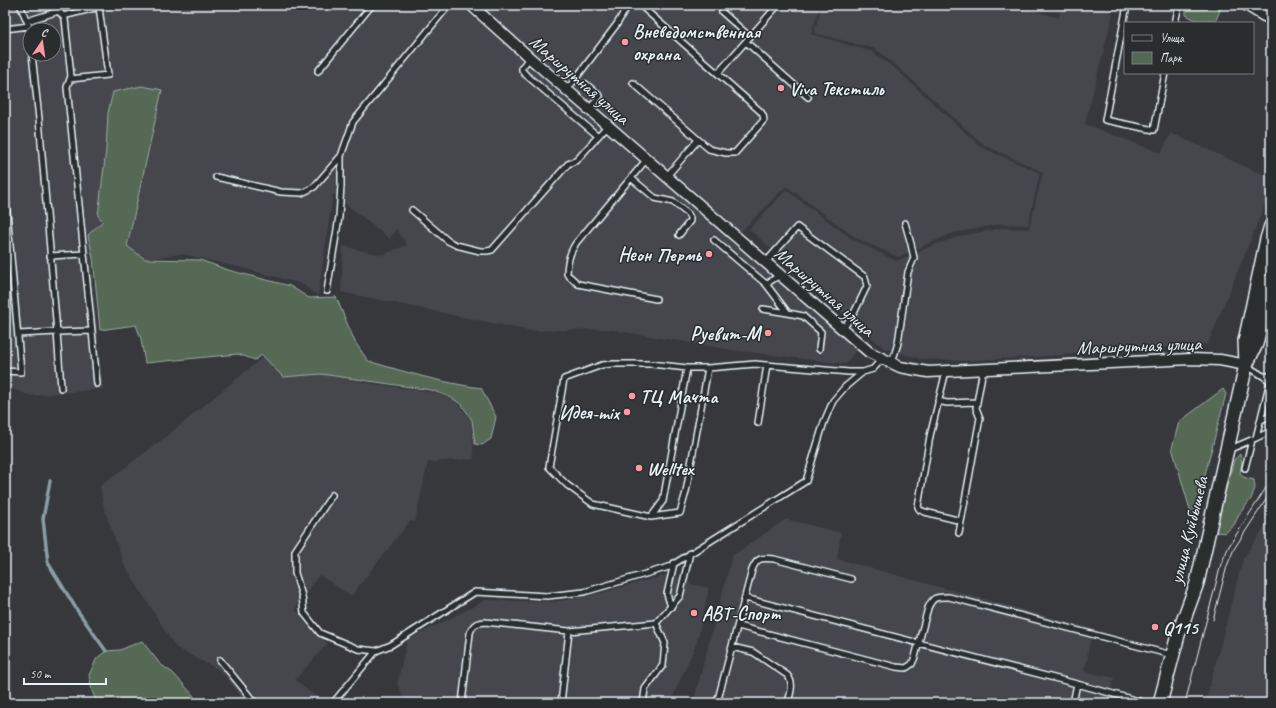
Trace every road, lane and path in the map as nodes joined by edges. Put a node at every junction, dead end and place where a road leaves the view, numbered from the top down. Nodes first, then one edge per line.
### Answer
1 (20, 5) edge
2 (372, 5) edge
3 (450, 5) edge
4 (470, 5) edge
5 (628, 5) edge
6 (640, 5) edge
7 (778, 5) edge
8 (1127, 5) edge
9 (1179, 5) edge
10 (1246, 5) edge
11 (59, 8) edge
12 (722, 12) dead end
13 (63, 16) junction
14 (1268, 16) edge
15 (27, 22) edge
16 (32, 22) edge
17 (1175, 22) edge
18 (22, 26) edge
19 (5, 30) edge
20 (750, 37) junction
21 (746, 42) junction
22 (530, 58) junction
23 (33, 62) edge
24 (318, 71) dead end
25 (718, 73) junction
26 (1165, 74) edge
27 (70, 78) junction
28 (633, 82) dead end
29 (586, 84) dead end
30 (567, 90) junction
31 (808, 97) dead end
32 (589, 109) junction
33 (608, 125) junction
34 (598, 136) junction
35 (698, 140) junction
36 (341, 156) junction
37 (647, 160) junction
38 (667, 176) junction
39 (216, 177) dead end
40 (631, 178) junction
41 (5, 188) edge
42 (412, 210) dead end
43 (905, 223) dead end
44 (1271, 226) edge
45 (679, 236) dead end
46 (714, 240) dead end
47 (84, 254) junction
48 (50, 256) junction
49 (766, 262) junction
50 (780, 274) junction
51 (1271, 280) edge
52 (766, 284) junction
53 (327, 291) dead end
54 (656, 299) dead end
55 (763, 309) dead end
56 (788, 313) junction
57 (843, 329) junction
58 (92, 331) junction
59 (57, 332) junction
60 (18, 334) junction
61 (819, 350) dead end
62 (887, 361) junction
63 (767, 365) junction
64 (1246, 365) junction
65 (687, 368) junction
66 (708, 368) junction
67 (983, 369) junction
68 (5, 371) edge
69 (946, 371) junction
70 (863, 372) junction
71 (1271, 380) edge
72 (97, 384) dead end
73 (61, 388) dead end
74 (938, 401) junction
75 (977, 402) junction
76 (1271, 402) edge
77 (1265, 404) junction
78 (1271, 416) edge
79 (1261, 420) junction
80 (758, 423) dead end
81 (1271, 431) edge
82 (1254, 439) junction
83 (1227, 450) junction
84 (1245, 468) dead end
85 (332, 495) dead end
86 (651, 517) junction
87 (961, 521) junction
88 (959, 533) dead end
89 (690, 553) junction
90 (674, 563) junction
91 (851, 579) dead end
92 (745, 598) junction
93 (671, 607) junction
94 (656, 624) junction
95 (738, 626) junction
96 (569, 631) junction
97 (919, 643) junction
98 (732, 647) junction
99 (376, 651) junction
100 (1173, 655) junction
101 (220, 660) dead end
102 (1077, 684) junction
103 (255, 703) edge
104 (334, 703) edge
105 (462, 703) edge
106 (561, 703) edge
107 (643, 703) edge
108 (717, 703) edge
109 (788, 703) edge
110 (1073, 703) edge
111 (1146, 703) edge
112 (1160, 703) edge

1 - 15 lane
2 - 24 lane
3 - 36 lane
4 - 22 street, Маршрутная улица
5 - 30 lane
6 - 25 lane
7 - 20 lane
8 - 26 lane
9 - 17 lane
10 - 14 street
11 - 13 lane
11 - 16 lane
12 - 20 lane
13 - 27 lane
13 - 27 lane
18 - 19 lane
20 - 21 lane
21 - 25 lane
21 - 31 lane
22 - 30 street, Маршрутная улица
22 - 34 lane
23 - 48 lane
25 - 35 lane
27 - 47 lane
28 - 35 lane
29 - 32 lane
30 - 32 street, Маршрутная улица
32 - 33 street, Маршрутная улица
33 - 34 lane
33 - 37 street, Маршрутная улица
34 - 42 lane
35 - 38 lane
36 - 39 lane
36 - 53 lane
37 - 38 street, Маршрутная улица
37 - 40 lane
38 - 49 street, Маршрутная улица
40 - 45 lane
40 - 54 lane
41 - 60 lane
43 - 62 lane
44 - 64 main road, улица Куйбышева
46 - 52 lane
47 - 48 lane
47 - 58 lane
48 - 59 lane
49 - 50 street, Маршрутная улица
49 - 57 lane
50 - 52 lane
50 - 57 street, Маршрутная улица
51 - 64 main road, улица Куйбышева
52 - 56 lane
55 - 56 lane
56 - 61 lane
57 - 62 street, Маршрутная улица
58 - 59 lane
58 - 72 lane
59 - 60 lane
59 - 73 lane
60 - 68 lane
62 - 69 street, Маршрутная улица
62 - 70 lane
63 - 66 lane
63 - 70 lane
63 - 80 lane
64 - 67 street, Маршрутная улица
64 - 71 lane
64 - 83 main road, улица Куйбышева
65 - 66 lane
65 - 86 lane
65 - 86 lane
66 - 86 lane
67 - 69 street, Маршрутная улица
67 - 75 lane
69 - 74 lane
70 - 89 lane
71 - 77 lane
74 - 75 lane
74 - 87 lane
75 - 87 lane
76 - 77 lane
77 - 79 lane
78 - 79 lane
79 - 82 lane
81 - 82 lane
82 - 83 lane
82 - 84 lane
83 - 100 main road, улица Куйбышева
85 - 99 lane
87 - 88 lane
89 - 90 lane
89 - 93 lane
90 - 93 lane
90 - 99 lane
91 - 92 lane
92 - 95 lane
92 - 97 lane
93 - 94 lane
94 - 96 lane
94 - 107 lane
95 - 97 lane
95 - 98 lane
96 - 105 lane
96 - 106 lane
97 - 100 lane
97 - 102 lane
98 - 108 lane
98 - 109 lane
99 - 104 lane
100 - 112 main road, улица Куйбышева
101 - 103 lane
102 - 110 lane
102 - 111 lane

